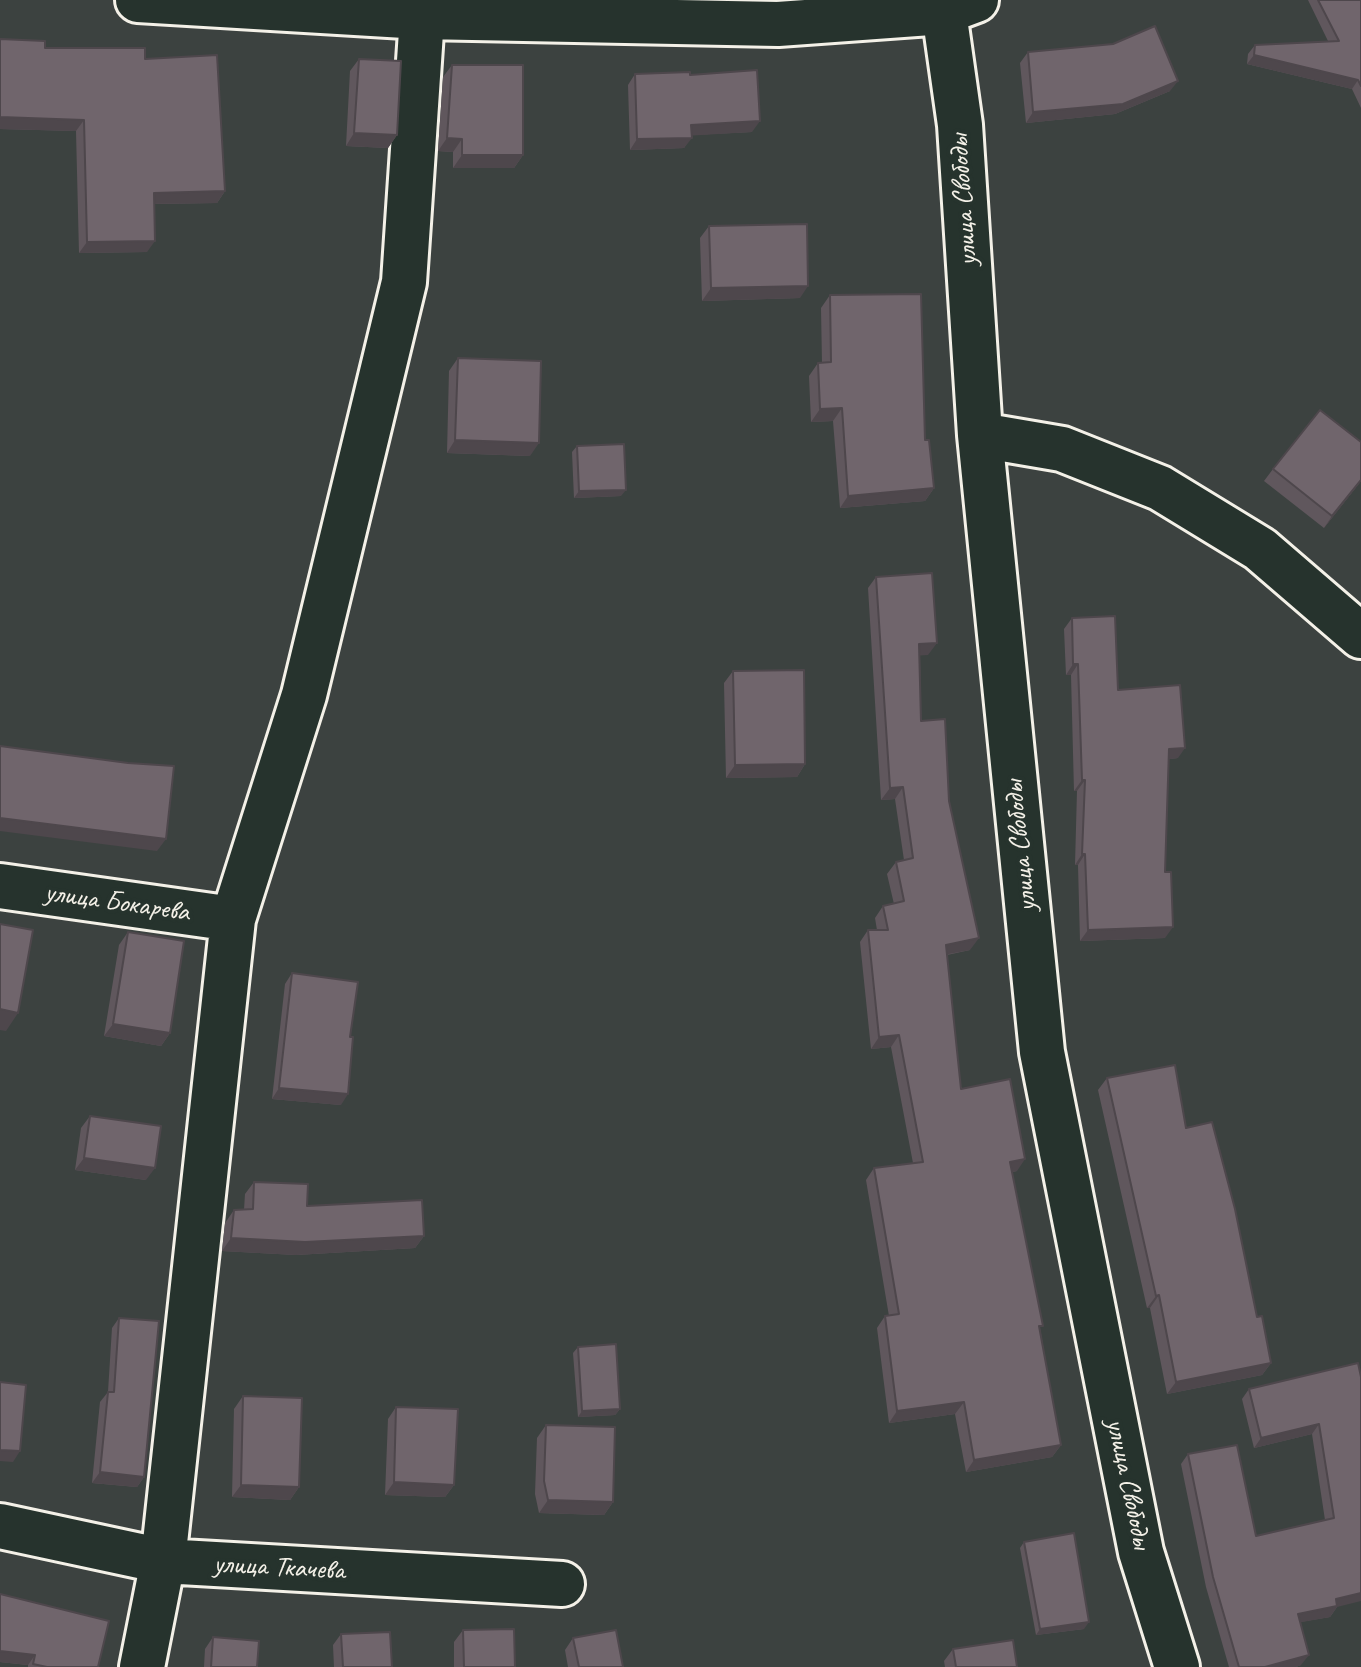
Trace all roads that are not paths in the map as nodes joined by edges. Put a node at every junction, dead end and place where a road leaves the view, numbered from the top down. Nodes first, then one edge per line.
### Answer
1 (138, 0) edge
2 (960, 6) edge
3 (422, 17) junction
4 (980, 435) junction
5 (1361, 636) edge
6 (0, 886) edge
7 (233, 919) junction
8 (0, 1526) edge
9 (163, 1561) junction
10 (562, 1584) dead end
11 (142, 1667) edge
12 (1177, 1667) edge

1 - 3 street
2 - 3 street
2 - 4 street, улица Свободы
3 - 7 street
4 - 5 street
4 - 12 street, улица Свободы
6 - 7 street, улица Бокарева
7 - 9 street
8 - 9 street, улица Ткачева
9 - 10 street, улица Ткачева
9 - 11 street

